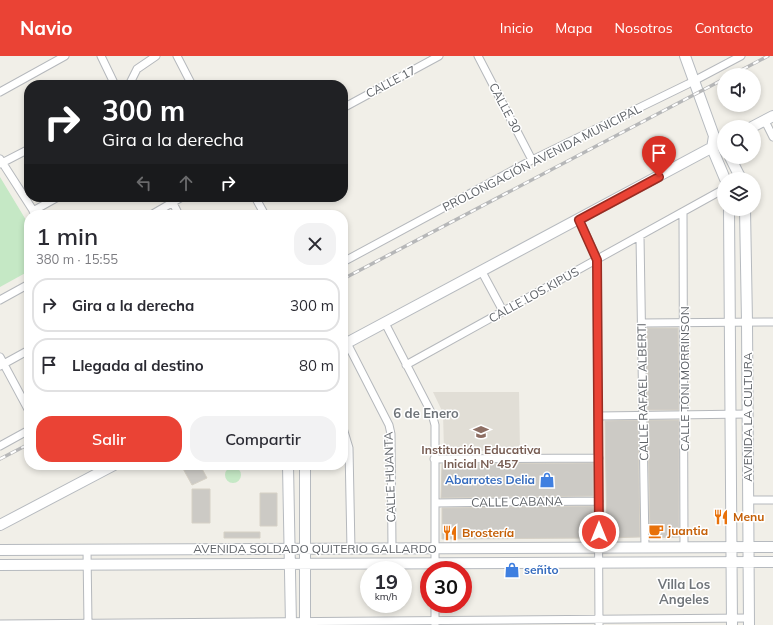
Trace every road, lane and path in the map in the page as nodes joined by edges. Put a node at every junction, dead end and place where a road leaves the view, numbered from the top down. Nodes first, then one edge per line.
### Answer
1 (65, 56) edge
2 (100, 56) edge
3 (156, 56) edge
4 (177, 56) edge
5 (438, 56) edge
6 (478, 56) edge
7 (685, 56) edge
8 (741, 56) edge
9 (112, 80) edge
10 (132, 80) edge
11 (189, 80) edge
12 (695, 80) junction
13 (0, 92) edge
14 (348, 105) edge
15 (769, 118) edge
16 (717, 132) edge
17 (773, 137) edge
18 (717, 144) edge
19 (712, 148) junction
20 (24, 151) edge
21 (532, 160) junction
22 (1, 162) edge
23 (722, 172) edge
24 (717, 193) edge
25 (24, 196) edge
26 (51, 202) edge
27 (168, 202) edge
28 (39, 210) edge
29 (158, 210) edge
30 (683, 212) junction
31 (729, 216) edge
32 (745, 216) edge
33 (579, 220) junction
34 (640, 236) junction
35 (348, 259) edge
36 (597, 260) junction
37 (482, 272) junction
38 (24, 287) edge
39 (0, 300) edge
40 (503, 311) junction
41 (731, 322) junction
42 (747, 322) junction
43 (773, 322) edge
44 (385, 323) junction
45 (642, 323) junction
46 (685, 323) junction
47 (348, 342) edge
48 (348, 350) edge
49 (24, 352) edge
50 (1, 362) edge
51 (406, 365) junction
52 (24, 402) edge
53 (685, 414) junction
54 (732, 414) junction
55 (748, 414) junction
56 (644, 415) junction
57 (599, 416) junction
58 (24, 433) edge
59 (348, 445) edge
60 (0, 446) edge
61 (599, 458) junction
62 (434, 459) junction
63 (104, 470) edge
64 (288, 470) edge
65 (305, 470) edge
66 (748, 500) junction
67 (773, 500) edge
68 (599, 501) junction
69 (434, 503) junction
70 (0, 525) edge
71 (684, 547) junction
72 (732, 547) junction
73 (748, 547) junction
74 (773, 547) edge
75 (392, 548) junction
76 (435, 548) junction
77 (599, 548) junction
78 (645, 548) junction
79 (290, 549) junction
80 (305, 549) junction
81 (351, 549) junction
82 (0, 550) edge
83 (88, 550) junction
84 (435, 561) edge
85 (599, 562) junction
86 (732, 562) junction
87 (748, 562) junction
88 (773, 562) edge
89 (88, 564) junction
90 (290, 564) junction
91 (305, 564) junction
92 (0, 565) edge
93 (472, 565) edge
94 (420, 566) edge
95 (599, 622) edge
96 (645, 622) edge
97 (687, 622) edge
98 (732, 622) edge
99 (749, 622) edge
100 (305, 623) edge
101 (348, 623) edge
102 (392, 623) edge
103 (435, 623) edge
104 (0, 624) edge
105 (51, 624) edge
106 (88, 624) junction
107 (126, 624) edge
108 (178, 624) edge
109 (233, 624) edge
110 (290, 624) edge

1 - 13 street
2 - 9 street
3 - 10 street
4 - 11 street
5 - 14 street, CALLE 17
6 - 21 street, CALLE 30
7 - 12 street
8 - 12 street, PROLONGACIÓN AVENIDA MUNICIPAL
12 - 16 street
12 - 21 street, PROLONGACIÓN AVENIDA MUNICIPAL
15 - 17 street
18 - 19 street
19 - 23 street
19 - 33 street
20 - 22 street
21 - 35 street, PROLONGACIÓN AVENIDA MUNICIPAL
22 - 25 street
24 - 30 street, CALLE LOS KIPUS
26 - 28 street
27 - 29 street
30 - 34 street, CALLE LOS KIPUS
30 - 46 street, CALLE TONI MORRINSON
31 - 41 street, AVENIDA LA CULTURA
32 - 42 street, AVENIDA LA CULTURA
33 - 36 street
33 - 37 street
34 - 36 street, CALLE LOS KIPUS
34 - 45 street, CALLE RAFAEL ALBERTI
36 - 40 street, CALLE LOS KIPUS
36 - 57 street
37 - 40 street
37 - 44 street
38 - 39 street
40 - 51 street, CALLE LOS KIPUS
41 - 42 street
41 - 46 street
41 - 54 street, AVENIDA LA CULTURA
42 - 43 street
42 - 55 street, AVENIDA LA CULTURA
44 - 47 street
44 - 51 street
45 - 46 street
45 - 56 street, CALLE RAFAEL ALBERTI
46 - 53 street, CALLE TONI MORRINSON
48 - 75 street, CALLE HUANTA
49 - 50 street
50 - 52 street
51 - 62 street
53 - 54 street
53 - 56 street
53 - 71 street, CALLE TONI MORRINSON
54 - 55 street
54 - 72 street, AVENIDA LA CULTURA
55 - 66 street, AVENIDA LA CULTURA
56 - 57 street
56 - 78 street, CALLE RAFAEL ALBERTI
57 - 61 street
58 - 60 street
59 - 81 street
61 - 62 street
61 - 68 street
62 - 69 street
63 - 70 street
64 - 79 street
65 - 80 street
66 - 67 street
66 - 73 street, AVENIDA LA CULTURA
68 - 69 street, CALLE CABANA
68 - 77 street
69 - 76 street
71 - 72 street, AVENIDA SOLDADO QUITERIO GALLARDO
71 - 78 street, AVENIDA SOLDADO QUITERIO GALLARDO
72 - 73 street, AVENIDA SOLDADO QUITERIO GALLARDO
72 - 86 street, AVENIDA LA CULTURA
73 - 74 street, AVENIDA SOLDADO QUITERIO GALLARDO
73 - 87 street, AVENIDA LA CULTURA
75 - 76 street, AVENIDA SOLDADO QUITERIO GALLARDO
75 - 81 street, AVENIDA SOLDADO QUITERIO GALLARDO
76 - 77 street, AVENIDA SOLDADO QUITERIO GALLARDO
76 - 84 street
77 - 78 street, AVENIDA SOLDADO QUITERIO GALLARDO
77 - 85 street
79 - 80 street, AVENIDA SOLDADO QUITERIO GALLARDO
79 - 83 street, AVENIDA SOLDADO QUITERIO GALLARDO
79 - 90 street
80 - 81 street, AVENIDA SOLDADO QUITERIO GALLARDO
80 - 91 street
82 - 83 street, AVENIDA SOLDADO QUITERIO GALLARDO
83 - 89 street
85 - 86 street, AVENIDA SOLDADO QUITERIO GALLARDO
85 - 93 street, AVENIDA SOLDADO QUITERIO GALLARDO
85 - 95 street
86 - 87 street, AVENIDA SOLDADO QUITERIO GALLARDO
86 - 98 street, AVENIDA LA CULTURA
87 - 88 street, AVENIDA SOLDADO QUITERIO GALLARDO
87 - 99 street, AVENIDA LA CULTURA
89 - 90 street, AVENIDA SOLDADO QUITERIO GALLARDO
89 - 92 street, AVENIDA SOLDADO QUITERIO GALLARDO
89 - 106 street
90 - 91 street, AVENIDA SOLDADO QUITERIO GALLARDO
90 - 110 street
91 - 94 street, AVENIDA SOLDADO QUITERIO GALLARDO
91 - 100 street
95 - 96 street
95 - 103 street
96 - 97 street
97 - 98 street
98 - 99 street
100 - 101 street
100 - 110 street
101 - 102 street
102 - 103 street
104 - 105 street
105 - 106 street
106 - 107 street
107 - 108 street
108 - 109 street
109 - 110 street

